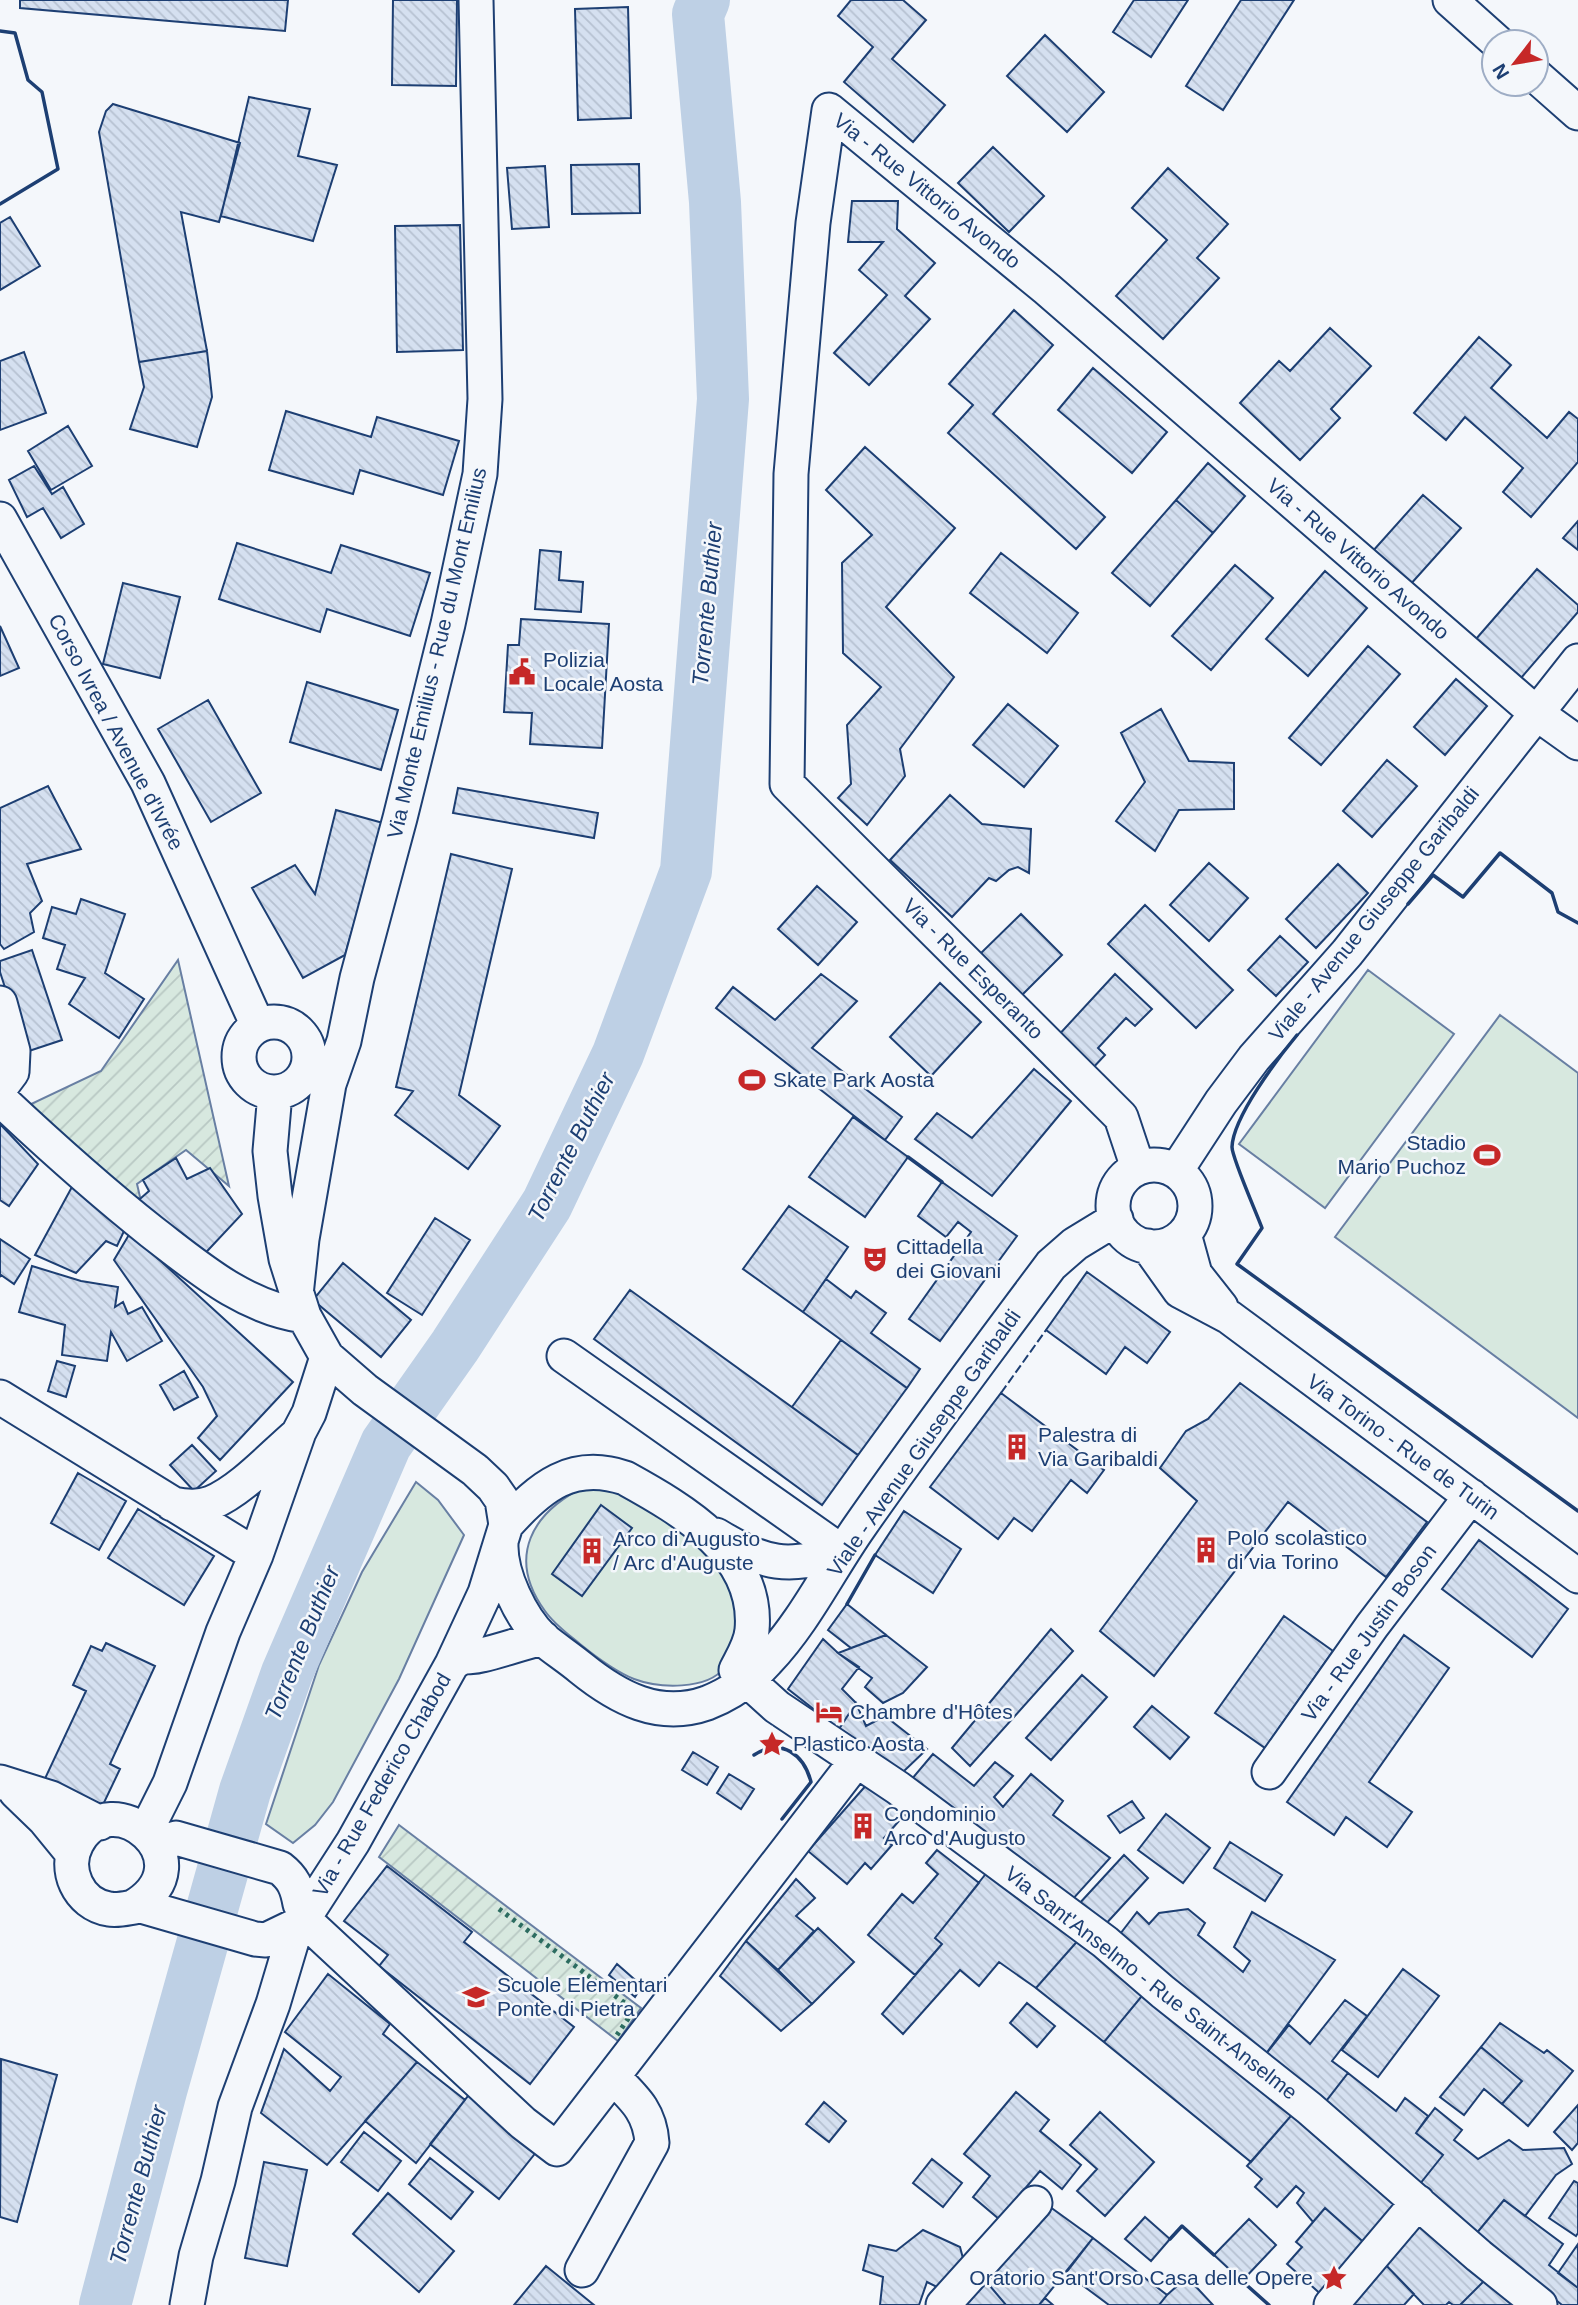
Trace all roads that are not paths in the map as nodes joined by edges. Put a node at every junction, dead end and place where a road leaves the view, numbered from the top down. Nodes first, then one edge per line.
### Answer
1 (476, 0) edge
2 (1450, 0) edge
3 (1481, 28) edge
4 (1550, 88) edge
5 (1578, 113) edge
6 (0, 519) edge
7 (1578, 661) edge
8 (1536, 713) junction
9 (1578, 743) edge
10 (787, 784) joint
11 (354, 989) junction
12 (0, 1003) edge
13 (258, 1026) junction
14 (302, 1035) junction
15 (0, 1088) edge
16 (275, 1093) junction
17 (0, 1099) edge
18 (1138, 1168) junction
19 (1176, 1171) junction
20 (1115, 1219) junction
21 (1184, 1234) junction
22 (1147, 1246) junction
23 (300, 1305) junction
24 (1229, 1317) junction
25 (564, 1356) dead end
26 (327, 1357) junction
27 (0, 1397) edge
28 (299, 1432) junction
29 (1471, 1496) junction
30 (172, 1504) junction
31 (706, 1528) junction
32 (504, 1535) junction
33 (842, 1552) junction
34 (256, 1555) junction
35 (1578, 1576) edge
36 (543, 1638) junction
37 (452, 1664) junction
38 (747, 1682) junction
39 (856, 1761) junction
40 (1269, 1772) dead end
41 (5, 1784) edge
42 (100, 1823) junction
43 (160, 1839) junction
44 (72, 1853) junction
45 (142, 1908) junction
46 (303, 1918) junction
47 (613, 2077) junction
48 (1035, 2203) dead end
49 (1418, 2203) junction
50 (582, 2270) dead end
51 (1537, 2297) edge
52 (187, 2305) edge
53 (943, 2305) edge
54 (1331, 2305) edge

1 - 11 street, Via Monte Emilius - Rue du Mont Emilius
2 - 3 street
4 - 5 street
6 - 13 street, Corso Ivrea / Avenue d'Ivrée
7 - 8 street, Viale - Avenue Giuseppe Garibaldi
8 - 9 street
8 - 10 street, Via - Rue Vittorio Avondo
8 - 19 street, Viale - Avenue Giuseppe Garibaldi
10 - 18 street, Via - Rue Esperanto
11 - 14 street
11 - 23 street, Via Monte Emilius - Rue du Mont Emilius
12 - 15 street
13 - 14 street
13 - 16 street
14 - 16 street
16 - 23 street
17 - 23 street
18 - 19 street
18 - 20 street
19 - 21 street
20 - 22 street
20 - 33 street, Viale - Avenue Giuseppe Garibaldi
21 - 22 street
21 - 24 street, Via Torino - Rue de Turin
22 - 24 street, Via Torino - Rue de Turin
23 - 26 street
24 - 29 street, Via Torino - Rue de Turin
25 - 33 street
26 - 28 street
26 - 32 street
27 - 30 street
28 - 30 street
28 - 34 street
29 - 35 street, Via Torino - Rue de Turin
29 - 40 street, Via - Rue Justin Boson
30 - 34 street
31 - 32 street
31 - 33 street
31 - 38 street
32 - 36 street
32 - 37 street, Via - Rue Federico Chabod
33 - 38 street, Viale - Avenue Giuseppe Garibaldi
34 - 43 street
36 - 37 street, Via - Rue Federico Chabod
36 - 38 street
37 - 46 street, Via - Rue Federico Chabod
38 - 39 street, Via Sant'Anselmo - Rue Saint-Anselme
39 - 47 street
39 - 49 street, Via Sant'Anselmo - Rue Saint-Anselme
41 - 42 street
41 - 44 street
42 - 43 street
42 - 44 street
43 - 45 street
43 - 46 street
44 - 45 street
45 - 46 street
46 - 47 street
46 - 52 street, Via - Rue Federico Chabod
47 - 50 street
48 - 53 street
49 - 51 street, Via Sant'Anselmo - Rue Saint-Anselme
49 - 54 street

